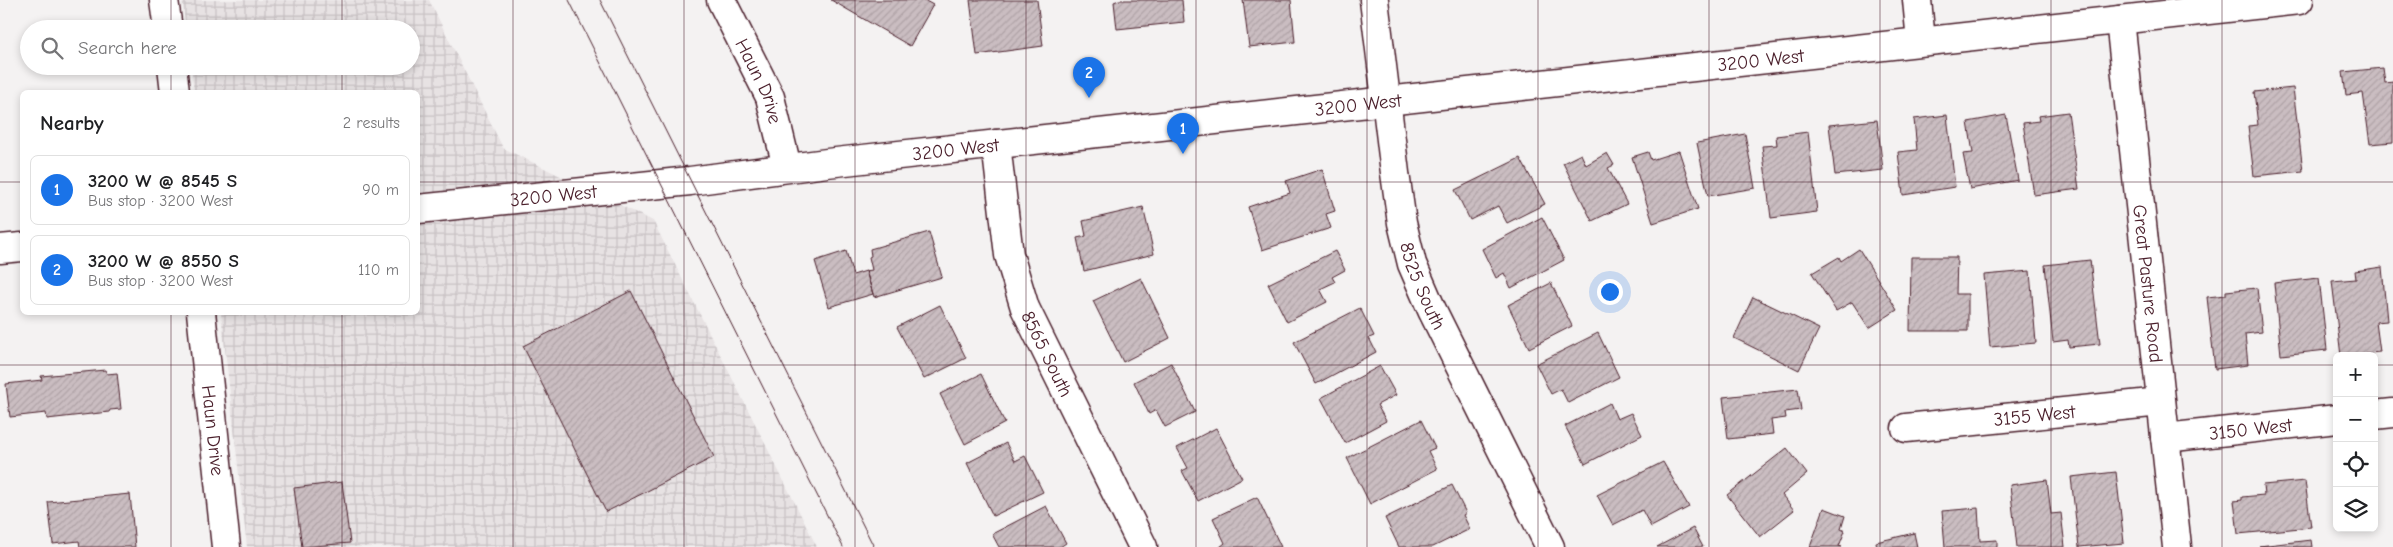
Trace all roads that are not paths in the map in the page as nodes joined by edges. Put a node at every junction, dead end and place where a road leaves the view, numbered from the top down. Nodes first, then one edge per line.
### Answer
1 (164, 0) edge
2 (721, 0) edge
3 (1374, 0) edge
4 (1917, 0) edge
5 (2299, 0) edge
6 (167, 20) edge
7 (2120, 20) junction
8 (1921, 41) junction
9 (173, 75) edge
10 (175, 90) edge
11 (1386, 100) junction
12 (996, 144) junction
13 (787, 167) junction
14 (420, 209) edge
15 (20, 247) edge
16 (0, 249) edge
17 (201, 315) edge
18 (2161, 402) junction
19 (2393, 413) edge
20 (2378, 415) edge
21 (2333, 418) edge
22 (1906, 428) dead end
23 (2166, 438) junction
24 (226, 547) edge
25 (1143, 547) edge
26 (1550, 547) edge
27 (2177, 547) edge

1 - 6 street
2 - 13 street, Haun Drive
3 - 11 street, 8525 South
4 - 8 street
5 - 7 street, 3200 West
7 - 8 street, 3200 West
7 - 18 street, Great Pasture Road
8 - 11 street, 3200 West
9 - 10 street
11 - 12 street, 3200 West
11 - 26 street, 8525 South
12 - 13 street, 3200 West
12 - 25 street, 8565 South
13 - 14 street, 3200 West
15 - 16 street
17 - 24 street, Haun Drive
18 - 22 street, 3155 West
18 - 23 street, Great Pasture Road
19 - 20 street
21 - 23 street, 3150 West
23 - 27 street, Great Pasture Road

